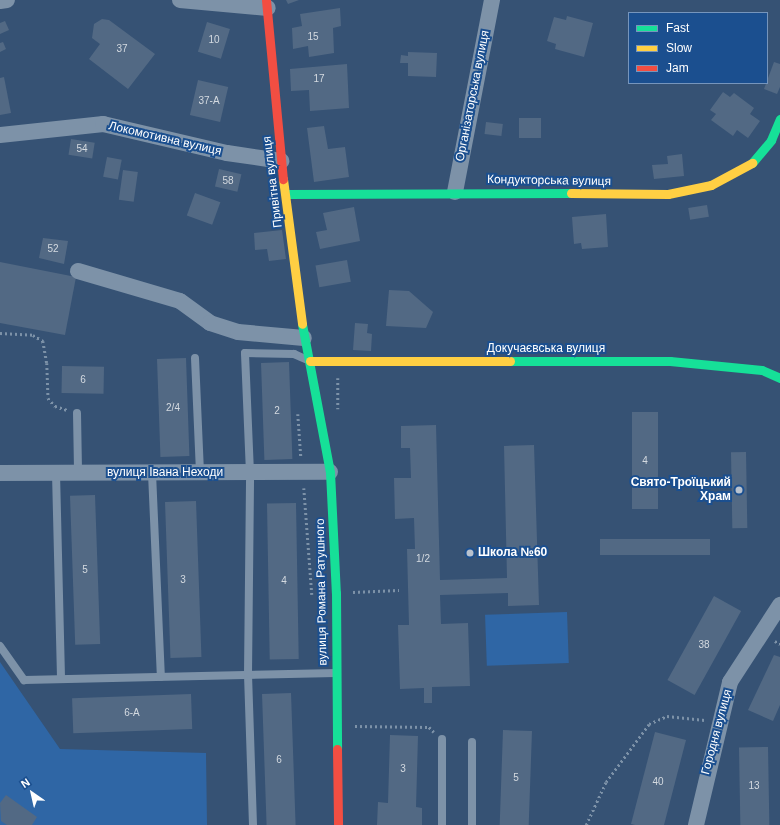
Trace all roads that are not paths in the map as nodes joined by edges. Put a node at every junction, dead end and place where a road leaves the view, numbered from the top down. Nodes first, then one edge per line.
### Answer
1 (7, 0) edge
2 (180, 0) edge
3 (492, 0) edge
4 (0, 1) edge
5 (267, 4) edge
6 (780, 119) edge
7 (0, 135) edge
8 (281, 161) junction
9 (455, 192) junction
10 (286, 194) junction
11 (78, 271) dead end
12 (304, 338) junction
13 (195, 358) dead end
14 (310, 361) junction
15 (780, 378) edge
16 (77, 413) road end
17 (330, 472) junction
18 (0, 473) edge
19 (56, 473) junction
20 (78, 473) junction
21 (152, 473) junction
22 (200, 473) junction
23 (250, 473) junction
24 (780, 605) edge
25 (0, 646) edge
26 (336, 673) junction
27 (248, 674) junction
28 (161, 677) junction
29 (61, 679) junction
30 (442, 739) road end
31 (472, 742) dead end
32 (253, 825) edge
33 (338, 825) edge
34 (442, 825) edge
35 (472, 825) edge
36 (696, 825) edge

1 - 4 street
2 - 5 street
3 - 9 street, Організаторська вулиця
5 - 8 street, Привітна вулиця
6 - 9 street, Кондукторська вулиця
7 - 8 street, Локомотивна вулиця
8 - 10 street, Привітна вулиця
9 - 10 street, Кондукторська вулиця
10 - 12 street, Привітна вулиця
11 - 12 street
12 - 14 street, Привітна вулиця
13 - 22 lane
14 - 15 street, Докучаєвська вулиця
14 - 17 street, вулиця Романа Ратушного
14 - 23 lane
16 - 20 lane
17 - 23 street, вулиця Івана Неходи
17 - 26 street, вулиця Романа Ратушного
18 - 19 street, вулиця Івана Неходи
19 - 20 street, вулиця Івана Неходи
19 - 29 lane
20 - 21 street, вулиця Івана Неходи
21 - 22 street, вулиця Івана Неходи
21 - 28 lane
22 - 23 street, вулиця Івана Неходи
23 - 27 lane
24 - 36 street, Городня вулиця
25 - 29 lane
26 - 27 lane
26 - 33 street, вулиця Романа Ратушного
27 - 28 lane
27 - 32 lane
28 - 29 lane
30 - 34 lane
31 - 35 lane

